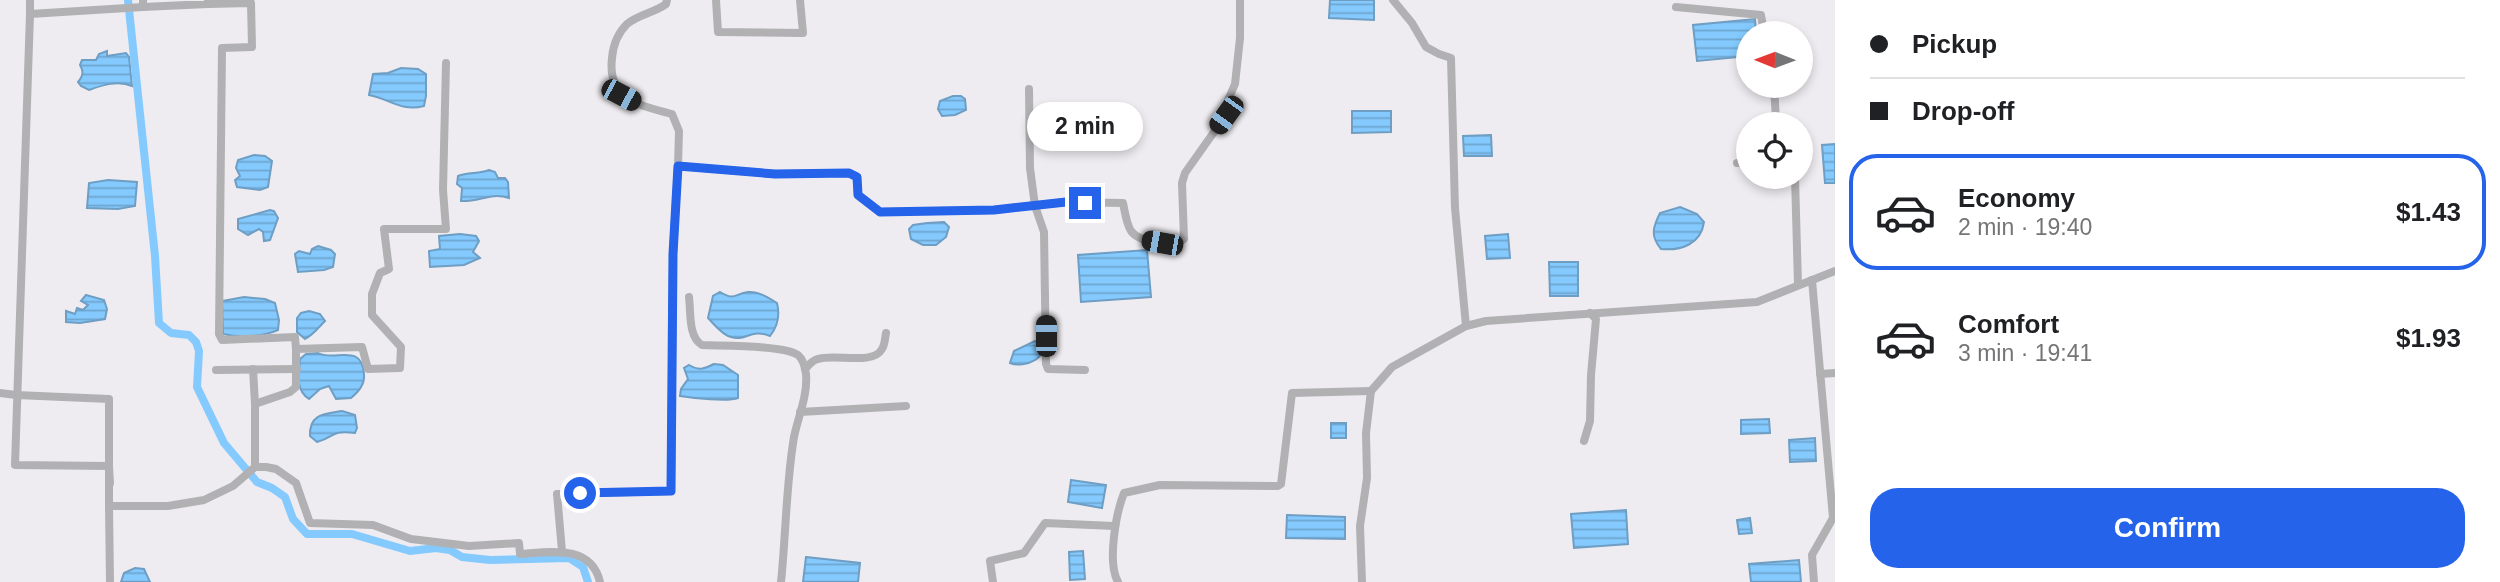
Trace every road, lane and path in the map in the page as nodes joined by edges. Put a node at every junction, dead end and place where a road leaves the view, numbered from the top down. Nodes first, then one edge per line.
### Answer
1 (30, 0) edge
2 (667, 0) edge
3 (716, 0) edge
4 (800, 0) edge
5 (1240, 0) edge
6 (1393, 0) edge
7 (208, 2) edge
8 (143, 3) edge
9 (1676, 7) dead end
10 (30, 14) junction
11 (1762, 21) edge
12 (446, 63) dead end
13 (1029, 89) dead end
14 (678, 166) junction
15 (1795, 189) edge
16 (1035, 206) junction
17 (1835, 271) edge
18 (1812, 280) junction
19 (1798, 285) junction
20 (689, 297) dead end
21 (1590, 313) junction
22 (1466, 326) junction
23 (886, 333) dead end
24 (296, 349) junction
25 (253, 369) junction
26 (297, 369) junction
27 (805, 369) junction
28 (216, 370) dead end
29 (1085, 370) dead end
30 (1835, 373) edge
31 (1820, 374) junction
32 (1371, 391) junction
33 (0, 393) edge
34 (16, 395) junction
35 (255, 404) junction
36 (906, 406) dead end
37 (800, 411) junction
38 (1584, 442) dead end
39 (109, 466) junction
40 (255, 467) junction
41 (110, 483) dead end
42 (109, 506) junction
43 (1834, 518) edge
44 (1114, 526) junction
45 (562, 551) junction
46 (110, 582) edge
47 (600, 582) edge
48 (781, 582) edge
49 (993, 582) edge
50 (1118, 582) edge
51 (1362, 582) edge
52 (1814, 582) edge

1 - 10 street
2 - 14 street
3 - 4 street
5 - 16 street
6 - 22 street
7 - 8 street
7 - 24 street
8 - 10 street
9 - 11 street
10 - 34 street
12 - 24 street
13 - 16 street
14 - 16 street
14 - 45 street
15 - 19 street
16 - 29 street
17 - 18 street
18 - 19 street
18 - 31 street
19 - 21 street
20 - 27 street
21 - 22 street
21 - 38 street
22 - 32 street
23 - 27 street
24 - 26 street
25 - 26 street
25 - 28 street
25 - 35 street
26 - 35 street
27 - 37 street
30 - 31 street
31 - 43 street
32 - 44 street
32 - 51 street
33 - 34 street
34 - 39 street
34 - 39 street
35 - 40 street
36 - 37 street
37 - 48 street
39 - 41 street
39 - 42 street
40 - 42 street
40 - 45 street
42 - 46 street
43 - 52 street
44 - 49 street
44 - 50 street
45 - 47 street

